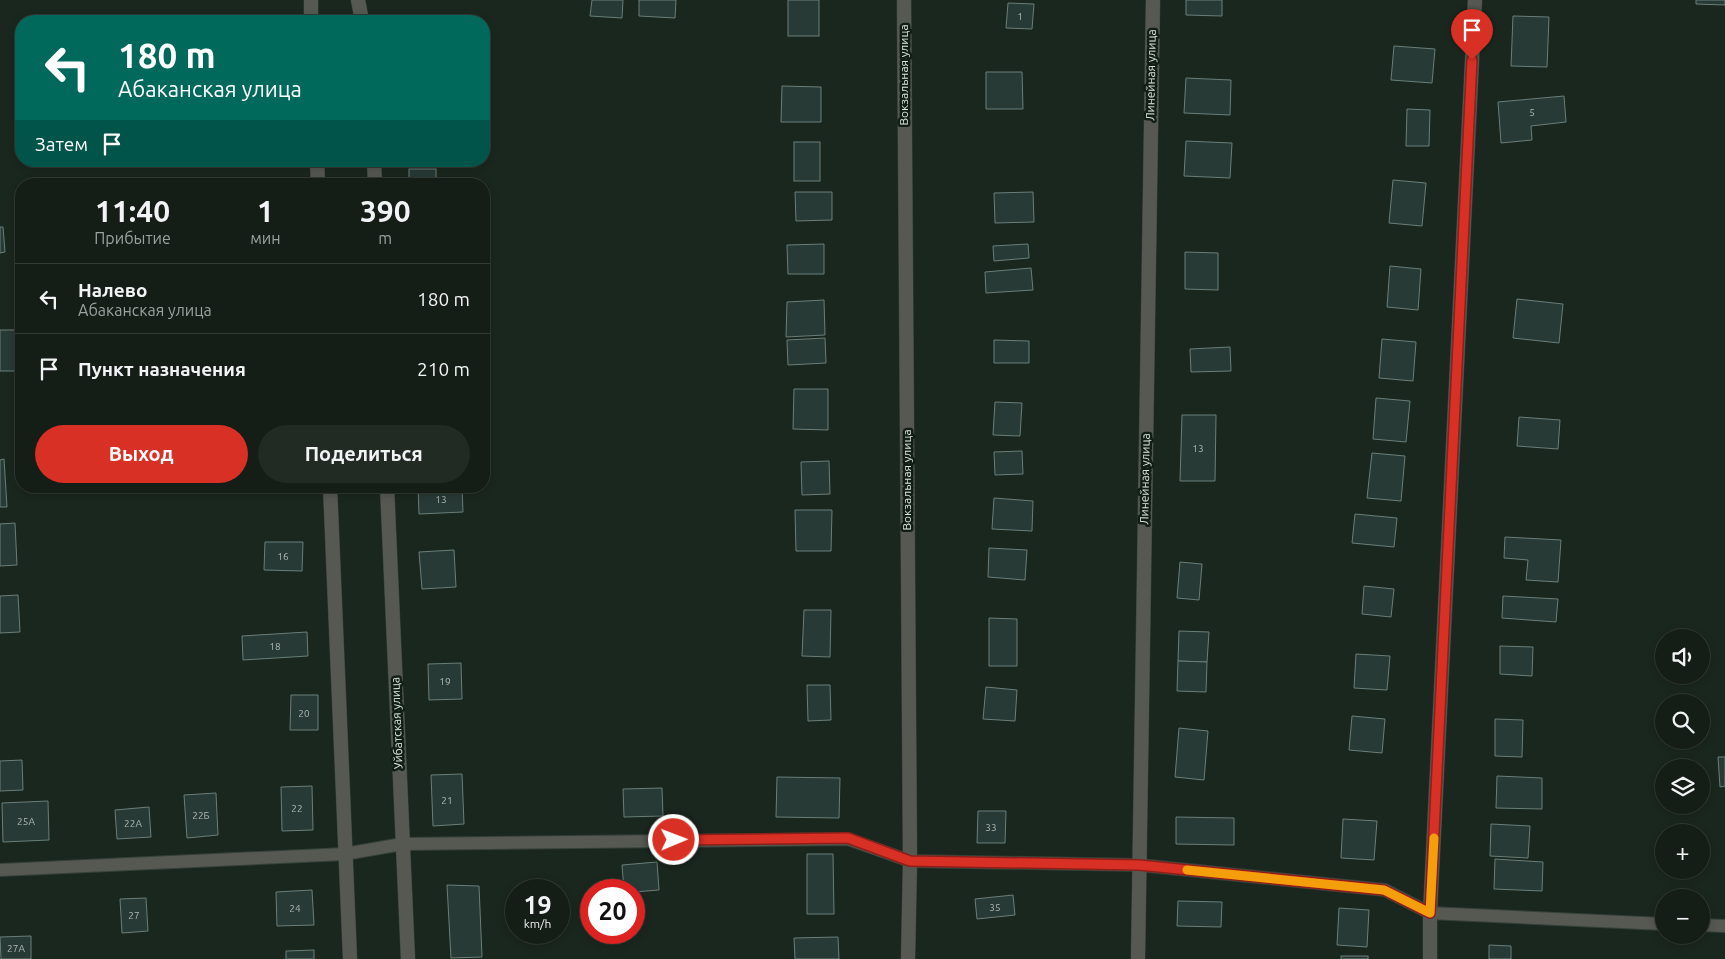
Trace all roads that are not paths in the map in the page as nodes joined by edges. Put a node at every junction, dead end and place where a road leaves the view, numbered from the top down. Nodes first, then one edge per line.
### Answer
1 (311, 0) edge
2 (358, 0) edge
3 (904, 0) edge
4 (1153, 0) edge
5 (1475, 0) edge
6 (311, 15) edge
7 (361, 15) edge
8 (330, 493) edge
9 (387, 493) edge
10 (402, 844) junction
11 (345, 854) junction
12 (910, 861) junction
13 (1139, 865) junction
14 (0, 870) edge
15 (1430, 913) junction
16 (1655, 924) edge
17 (1710, 925) edge
18 (1725, 926) edge
19 (350, 959) edge
20 (408, 959) edge
21 (908, 959) edge
22 (1138, 959) edge
23 (1430, 959) edge

1 - 6 street
2 - 7 street
3 - 12 street, Вокзальная улица
4 - 13 street, Линейная улица
5 - 15 street
8 - 11 street
9 - 10 street, Уйбатская улица
10 - 11 lane
10 - 12 lane
10 - 20 street, Уйбатская улица
11 - 14 lane
11 - 19 street
12 - 13 lane
12 - 21 street, Вокзальная улица
13 - 15 lane
13 - 22 street, Линейная улица
15 - 16 lane
15 - 23 street
17 - 18 lane

